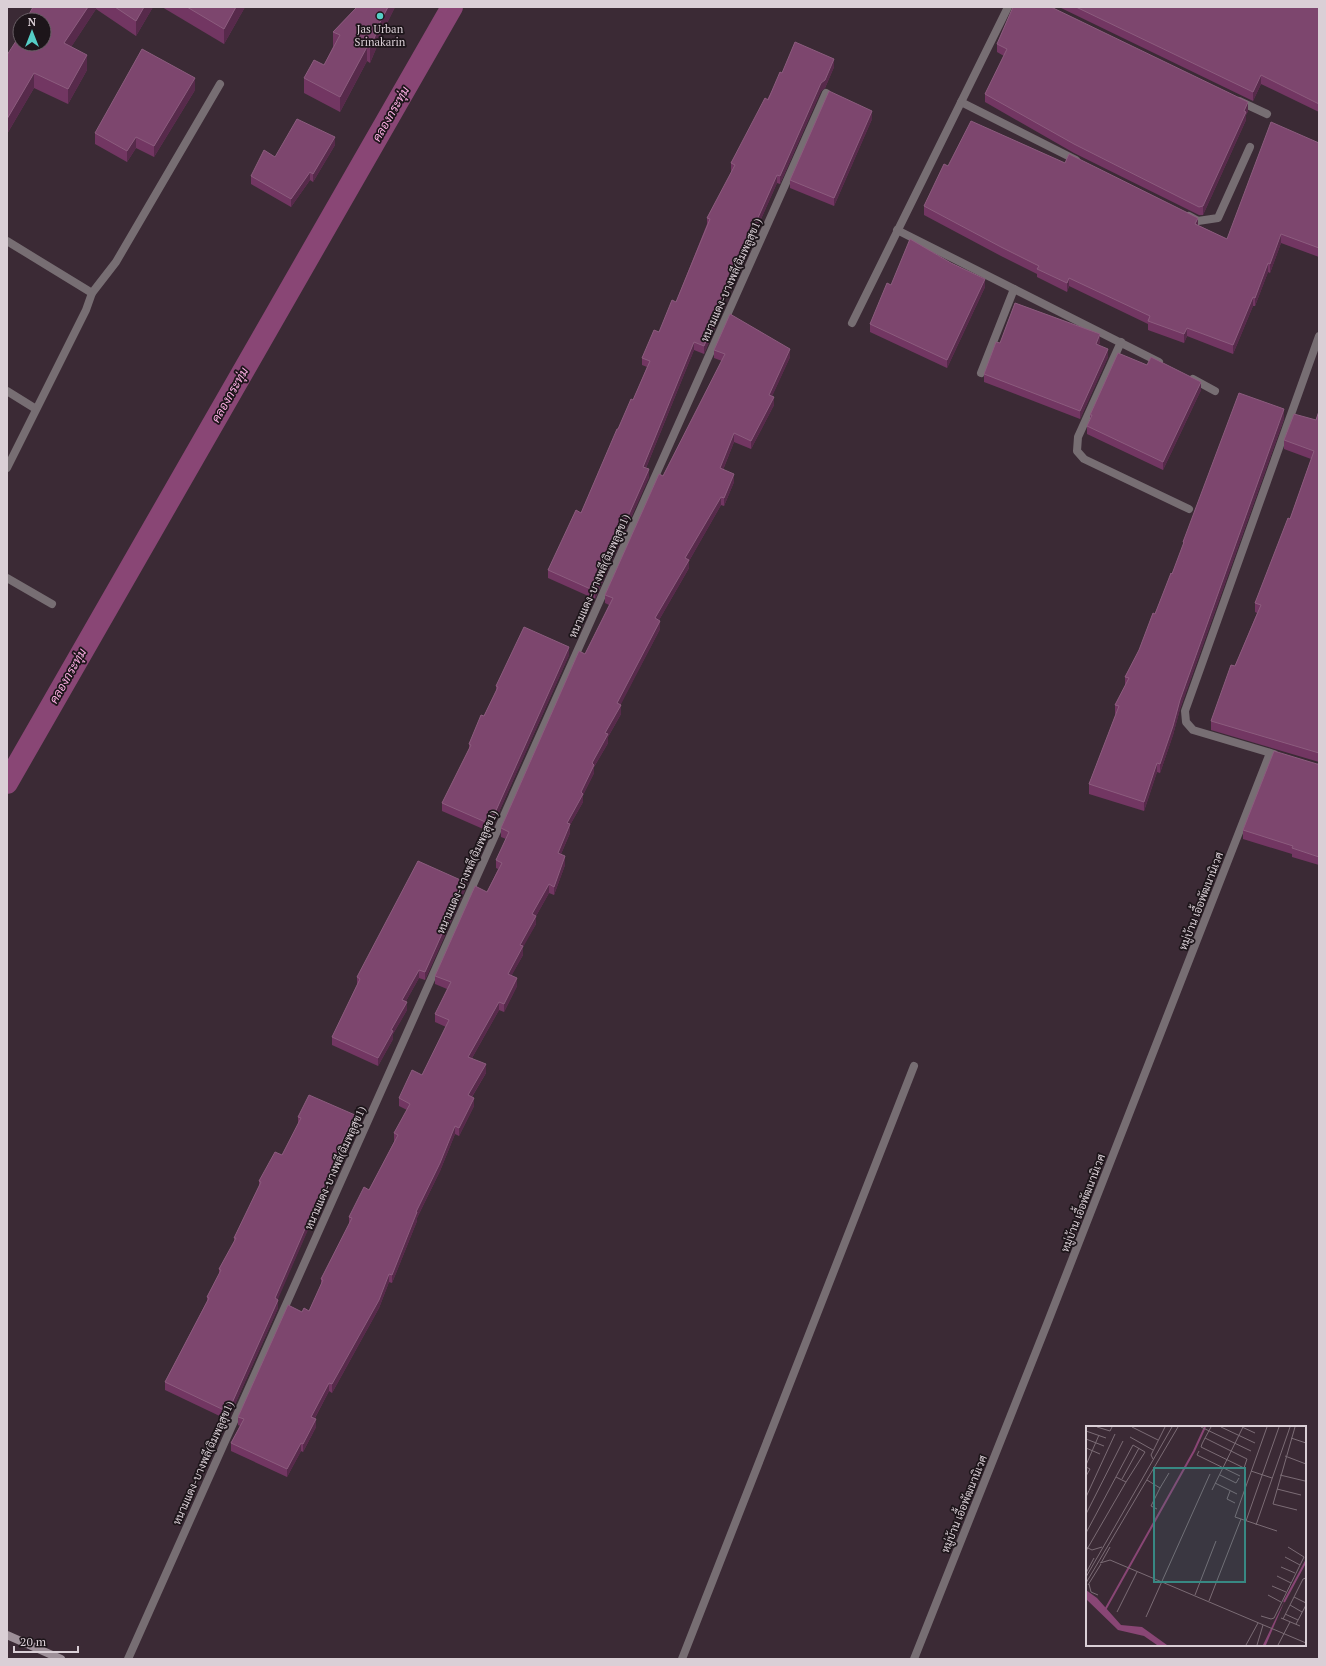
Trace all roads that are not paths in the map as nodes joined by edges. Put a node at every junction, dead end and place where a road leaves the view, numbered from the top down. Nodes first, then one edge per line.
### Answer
1 (1008, 7) edge
2 (220, 84) dead end
3 (826, 93) edge
4 (1231, 97) edge
5 (961, 102) junction
6 (1267, 114) dead end
7 (1250, 147) dead end
8 (1087, 165) edge
9 (1184, 214) edge
10 (897, 230) junction
11 (7, 241) edge
12 (1014, 289) junction
13 (92, 293) junction
14 (852, 323) dead end
15 (1319, 336) edge
16 (1121, 342) junction
17 (1168, 366) edge
18 (981, 373) dead end
19 (1188, 377) edge
20 (7, 390) edge
21 (1215, 391) dead end
22 (36, 409) junction
23 (7, 468) edge
24 (1189, 509) dead end
25 (7, 578) edge
26 (52, 604) dead end
27 (1270, 753) junction
28 (1284, 757) edge
29 (914, 1066) dead end
30 (7, 1635) edge
31 (61, 1659) edge
32 (128, 1659) edge
33 (682, 1659) edge
34 (914, 1659) edge

1 - 5 street
2 - 13 street
3 - 32 street, หนามแดง-บางพลี(ฉิมพลูสุข1)
4 - 6 street
5 - 8 street
5 - 10 street
7 - 9 street
10 - 12 street
10 - 14 street
11 - 13 street
12 - 16 street
12 - 18 street
13 - 22 street
15 - 27 street
16 - 17 street
16 - 24 street
19 - 21 street
20 - 22 street
22 - 23 street
25 - 26 street
27 - 28 street
27 - 34 street, หมู่บ้าน เอื้อพัฒนานิเวศ
29 - 33 street
30 - 31 main road

